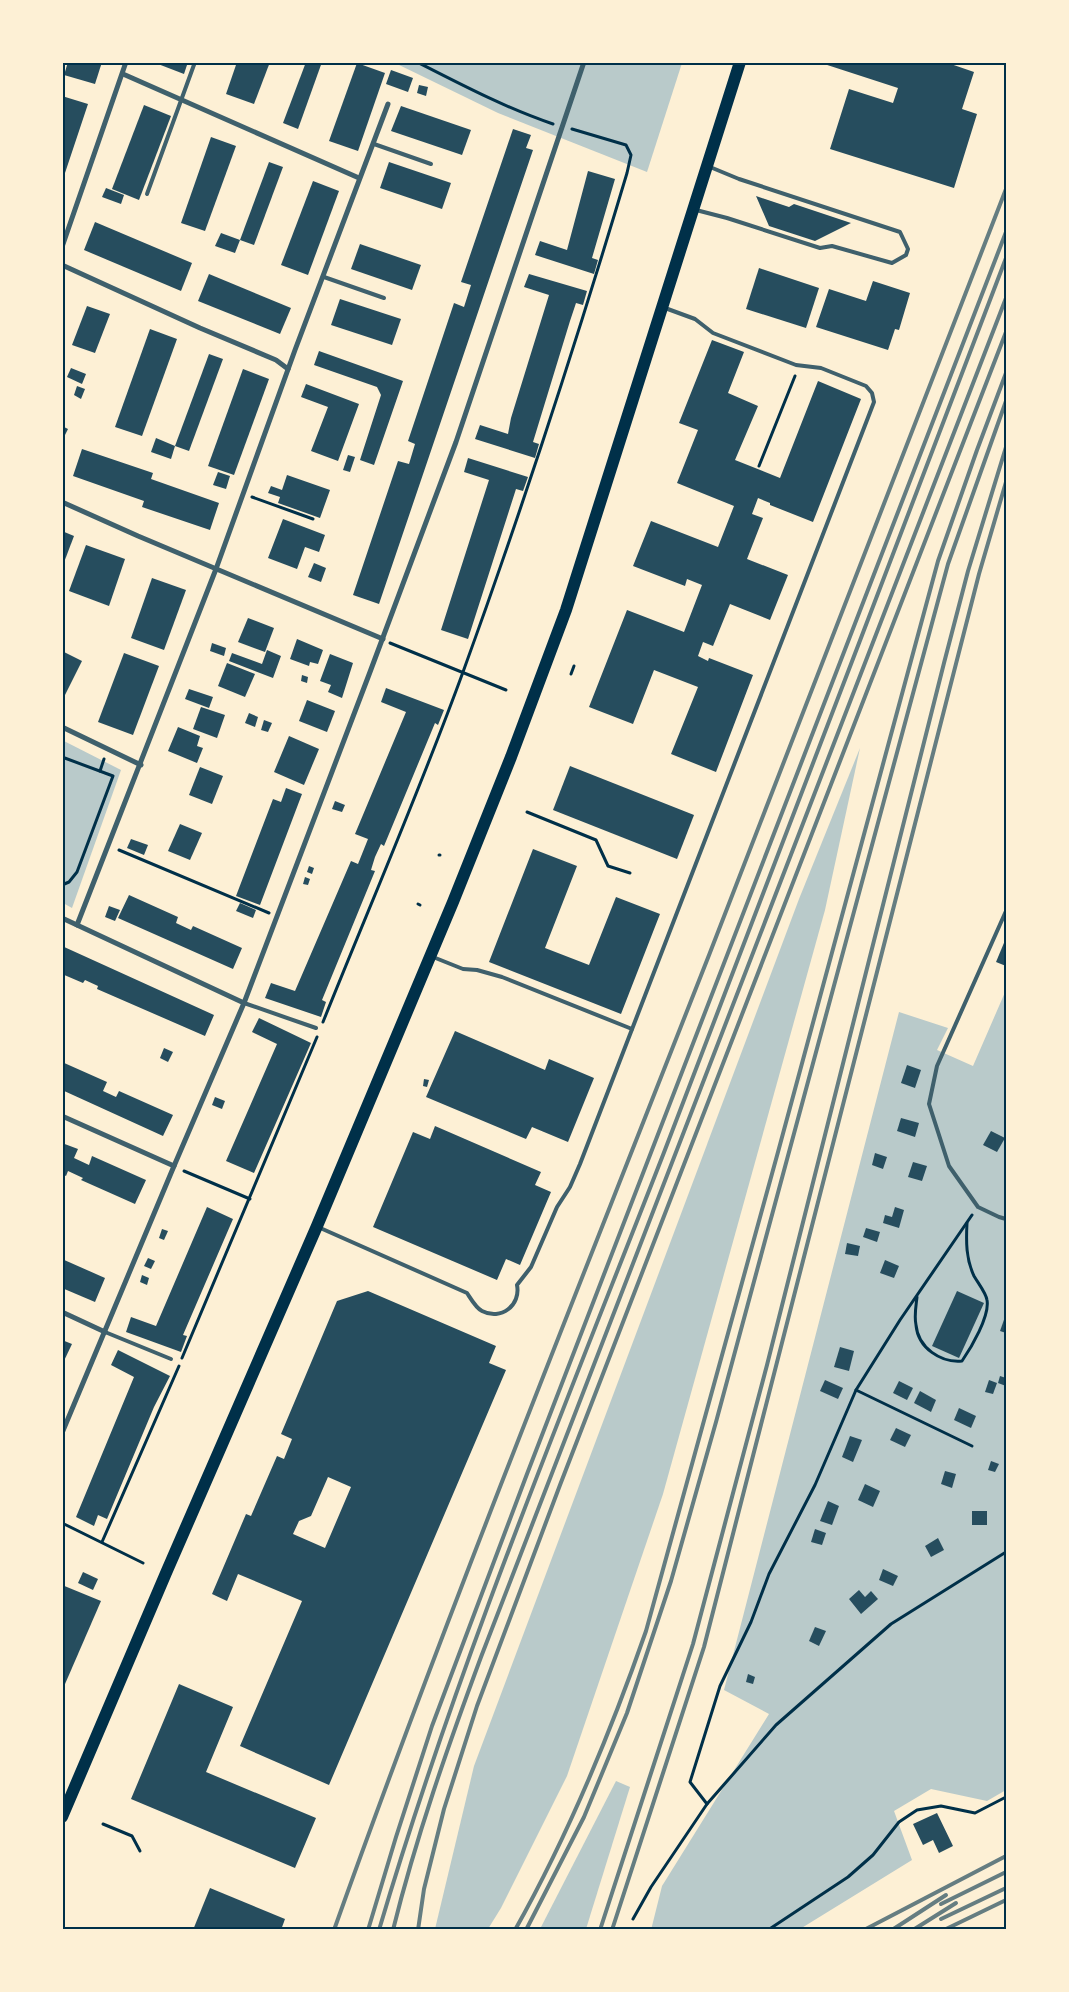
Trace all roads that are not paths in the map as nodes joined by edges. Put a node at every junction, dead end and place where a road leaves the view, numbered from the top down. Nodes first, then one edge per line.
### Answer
1 (126, 62) edge
2 (195, 62) edge
3 (584, 62) edge
4 (740, 62) edge
5 (123, 74) junction
6 (182, 100) junction
7 (388, 104) dead end
8 (374, 144) junction
9 (432, 164) dead end
10 (708, 165) junction
11 (359, 178) junction
12 (147, 194) dead end
13 (694, 210) junction
14 (62, 246) edge
15 (62, 265) edge
16 (324, 277) junction
17 (384, 298) dead end
18 (663, 307) junction
19 (288, 369) junction
20 (62, 502) edge
21 (216, 569) junction
22 (383, 639) junction
23 (62, 727) edge
24 (141, 765) junction
25 (1006, 911) edge
26 (62, 918) edge
27 (77, 925) junction
28 (431, 956) junction
29 (244, 1003) junction
30 (316, 1028) dead end
31 (632, 1029) junction
32 (62, 1116) edge
33 (174, 1166) junction
34 (1006, 1219) edge
35 (317, 1226) junction
36 (62, 1312) edge
37 (105, 1332) junction
38 (171, 1359) dead end
39 (62, 1433) edge
40 (62, 1817) edge

1 - 5 street
2 - 6 lane
3 - 22 street
4 - 10 main road
5 - 6 street
5 - 14 street
6 - 11 street
6 - 12 lane
7 - 8 street
8 - 9 lane
8 - 11 street
10 - 13 main road
10 - 13 lane
11 - 16 street
13 - 18 main road
15 - 19 street
16 - 17 lane
16 - 19 street
18 - 28 main road
18 - 31 lane
19 - 21 street
20 - 21 street
21 - 22 street
21 - 24 street
22 - 29 street
23 - 24 street
24 - 27 street
25 - 34 lane
26 - 27 street
27 - 29 street
28 - 31 lane
28 - 35 main road
29 - 30 lane
29 - 33 street
31 - 35 lane
32 - 33 street
33 - 37 street
35 - 40 main road
36 - 37 street
37 - 38 lane
37 - 39 street

